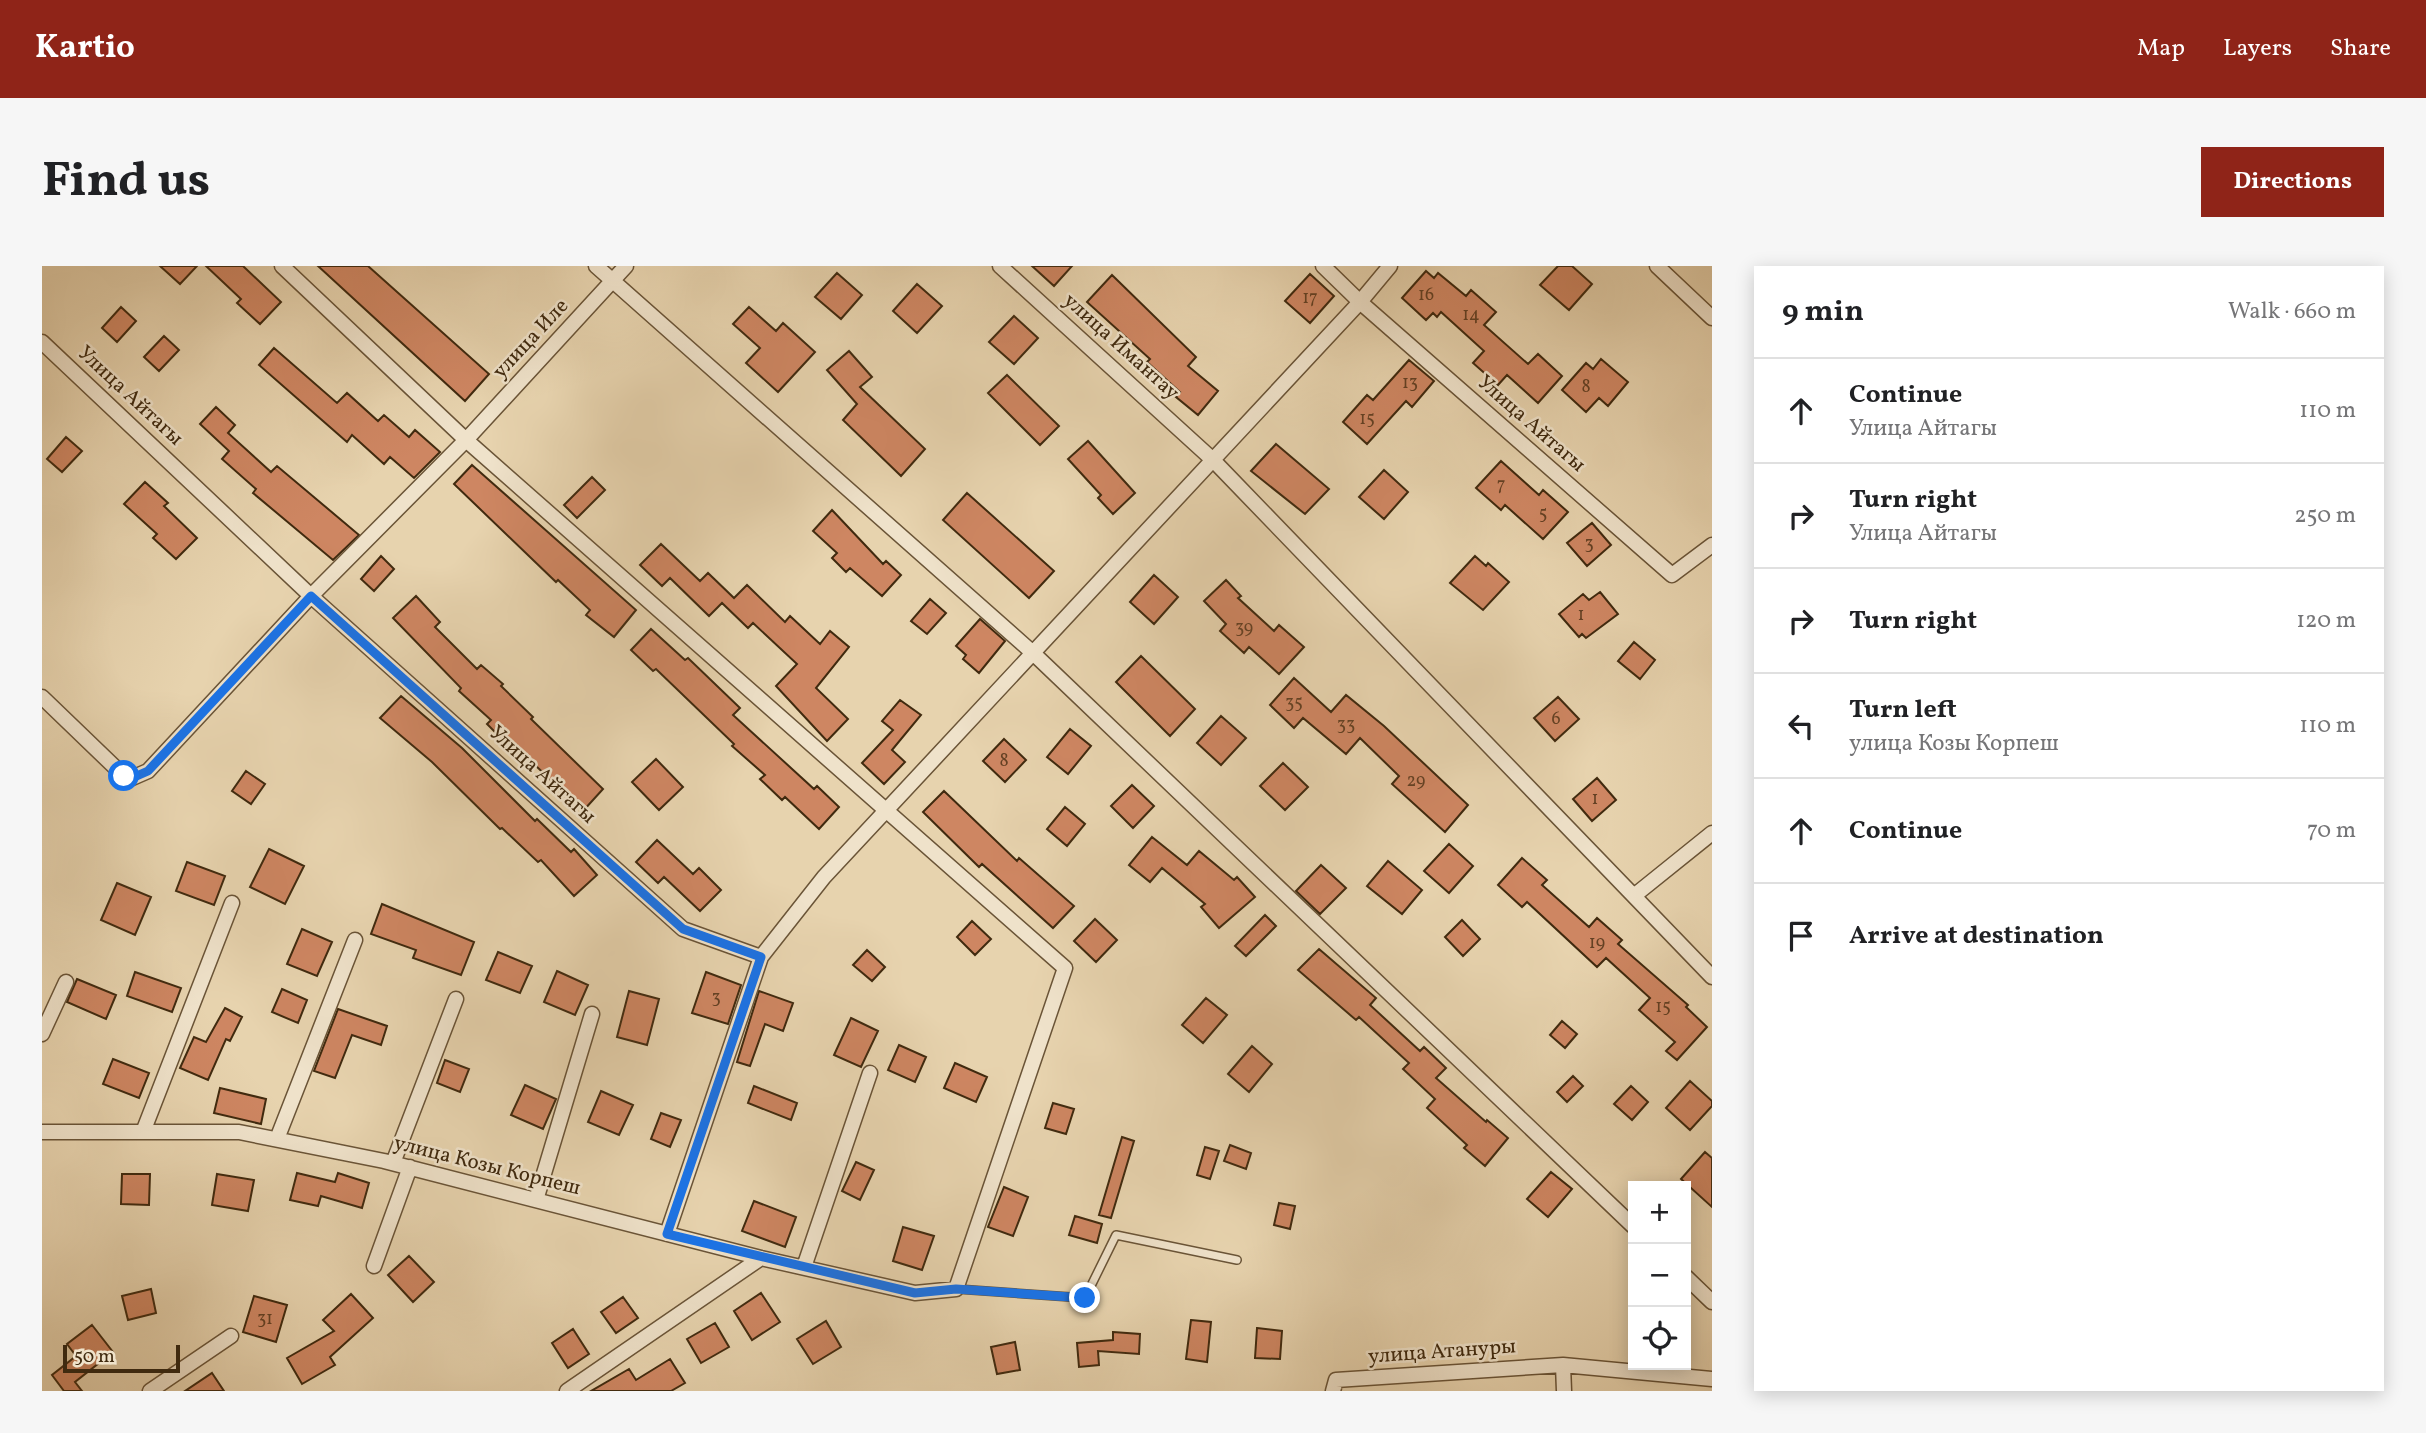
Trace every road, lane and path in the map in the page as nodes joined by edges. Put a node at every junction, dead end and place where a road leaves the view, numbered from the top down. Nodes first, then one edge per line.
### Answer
1 (282, 266) edge
2 (596, 266) edge
3 (626, 266) edge
4 (1000, 266) edge
5 (1323, 266) edge
6 (1390, 266) edge
7 (1657, 266) edge
8 (612, 281) junction
9 (1360, 302) junction
10 (1712, 318) edge
11 (42, 342) edge
12 (466, 440) junction
13 (1213, 460) junction
14 (1712, 545) edge
15 (311, 596) junction
16 (1033, 653) junction
17 (42, 697) edge
18 (886, 811) junction
19 (1712, 833) edge
20 (1635, 895) junction
21 (232, 902) dead end
22 (355, 940) dead end
23 (761, 957) junction
24 (1712, 977) edge
25 (66, 982) dead end
26 (456, 999) dead end
27 (592, 1014) dead end
28 (42, 1034) edge
29 (870, 1073) dead end
30 (42, 1132) edge
31 (142, 1132) junction
32 (277, 1139) junction
33 (393, 1163) junction
34 (410, 1167) junction
35 (536, 1200) junction
36 (1628, 1221) edge
37 (667, 1234) junction
38 (761, 1258) junction
39 (1237, 1259) dead end
40 (374, 1266) dead end
41 (804, 1267) junction
42 (1691, 1282) edge
43 (956, 1289) junction
44 (1712, 1302) edge
45 (232, 1336) dead end
46 (1563, 1365) junction
47 (1712, 1379) edge
48 (150, 1391) edge
49 (568, 1391) edge
50 (1333, 1391) edge
51 (1564, 1391) edge

1 - 12 street
2 - 8 street
3 - 8 street, улица Иле
4 - 13 street, улица Имантау
5 - 9 street
6 - 9 street
7 - 10 street
8 - 12 street, улица Иле
8 - 16 street
9 - 13 street
9 - 14 street, Улица Айтагы
11 - 15 street, Улица Айтагы
12 - 15 street
12 - 18 street
13 - 16 street
13 - 20 street, улица Имантау
15 - 17 street
15 - 23 street, Улица Айтагы
16 - 18 street
16 - 36 street
18 - 23 street
18 - 43 street
19 - 20 street
20 - 24 street, улица Имантау
21 - 31 street
22 - 32 street
23 - 37 street
25 - 28 street
26 - 33 street
27 - 35 street
29 - 41 street
30 - 31 street, улица Козы Корпеш
31 - 32 street, улица Козы Корпеш
32 - 33 street, улица Козы Корпеш
33 - 34 street, улица Козы Корпеш
34 - 35 street, улица Козы Корпеш
34 - 40 street
35 - 37 street, улица Козы Корпеш
37 - 38 street, улица Козы Корпеш
38 - 41 street, улица Козы Корпеш
38 - 49 street
39 - 43 lane
41 - 43 street, улица Козы Корпеш
42 - 44 street
45 - 48 street
46 - 47 street
46 - 50 street, улица Атануры
46 - 51 street

